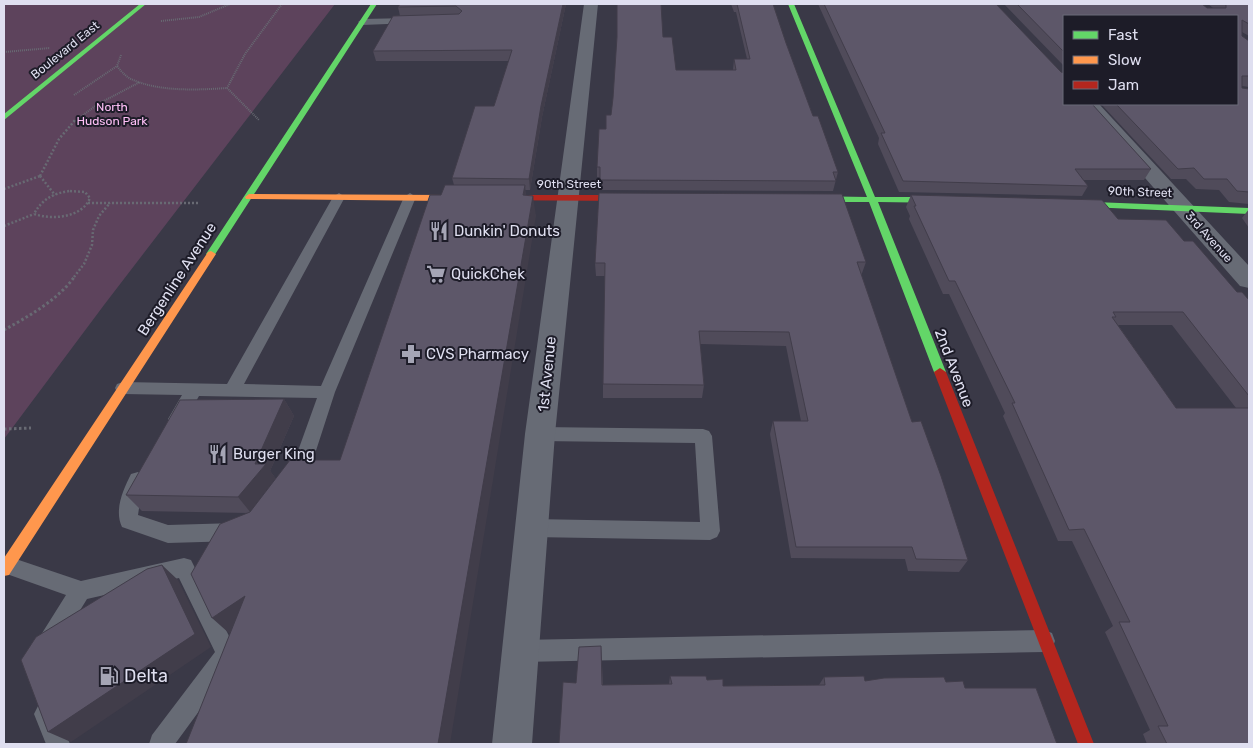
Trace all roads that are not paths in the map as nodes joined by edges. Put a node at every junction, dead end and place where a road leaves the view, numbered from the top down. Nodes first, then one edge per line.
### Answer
1 (143, 4) edge
2 (374, 4) edge
3 (591, 4) edge
4 (791, 4) edge
5 (420, 21) edge
6 (362, 22) junction
7 (1090, 105) edge
8 (4, 118) edge
9 (249, 197) junction
10 (339, 197) junction
11 (410, 197) junction
12 (567, 198) junction
13 (642, 198) edge
14 (796, 199) edge
15 (872, 200) junction
16 (958, 201) edge
17 (1056, 203) edge
18 (1182, 206) junction
19 (1249, 211) edge
20 (1249, 280) edge
21 (123, 388) junction
22 (195, 389) junction
23 (232, 390) junction
24 (327, 392) junction
25 (169, 431) edge
26 (540, 434) junction
27 (148, 464) edge
28 (279, 494) edge
29 (248, 527) edge
30 (532, 528) junction
31 (5, 567) edge
32 (81, 591) junction
33 (1044, 641) junction
34 (520, 651) junction
35 (40, 654) edge
36 (40, 698) edge
37 (58, 744) edge
38 (161, 744) edge
39 (512, 744) edge
40 (1086, 744) edge

1 - 8 street, Boulevard East
2 - 6 street, Bergenline Avenue
3 - 12 street, 1st Avenue
4 - 15 street, 2nd Avenue
5 - 6 lane
6 - 9 street, Bergenline Avenue
7 - 18 street, 3rd Avenue
9 - 10 street, 90th Street
9 - 21 street, Bergenline Avenue
10 - 11 street, 90th Street
10 - 23 lane
11 - 12 street, 90th Street
11 - 24 lane
12 - 13 street, 90th Street
12 - 26 street, 1st Avenue
14 - 15 street
15 - 16 street
15 - 33 street, 2nd Avenue
17 - 18 street, 90th Street
18 - 19 street, 90th Street
18 - 20 street, 3rd Avenue
21 - 22 lane
21 - 31 street, Bergenline Avenue
22 - 23 lane
22 - 25 lane
23 - 24 lane
24 - 28 lane
26 - 30 street, 1st Avenue
26 - 30 lane
27 - 29 lane
30 - 34 street, 1st Avenue
31 - 32 lane
32 - 35 lane
32 - 38 lane
33 - 34 lane
33 - 40 street, 2nd Avenue
34 - 39 street, 1st Avenue
36 - 37 lane

